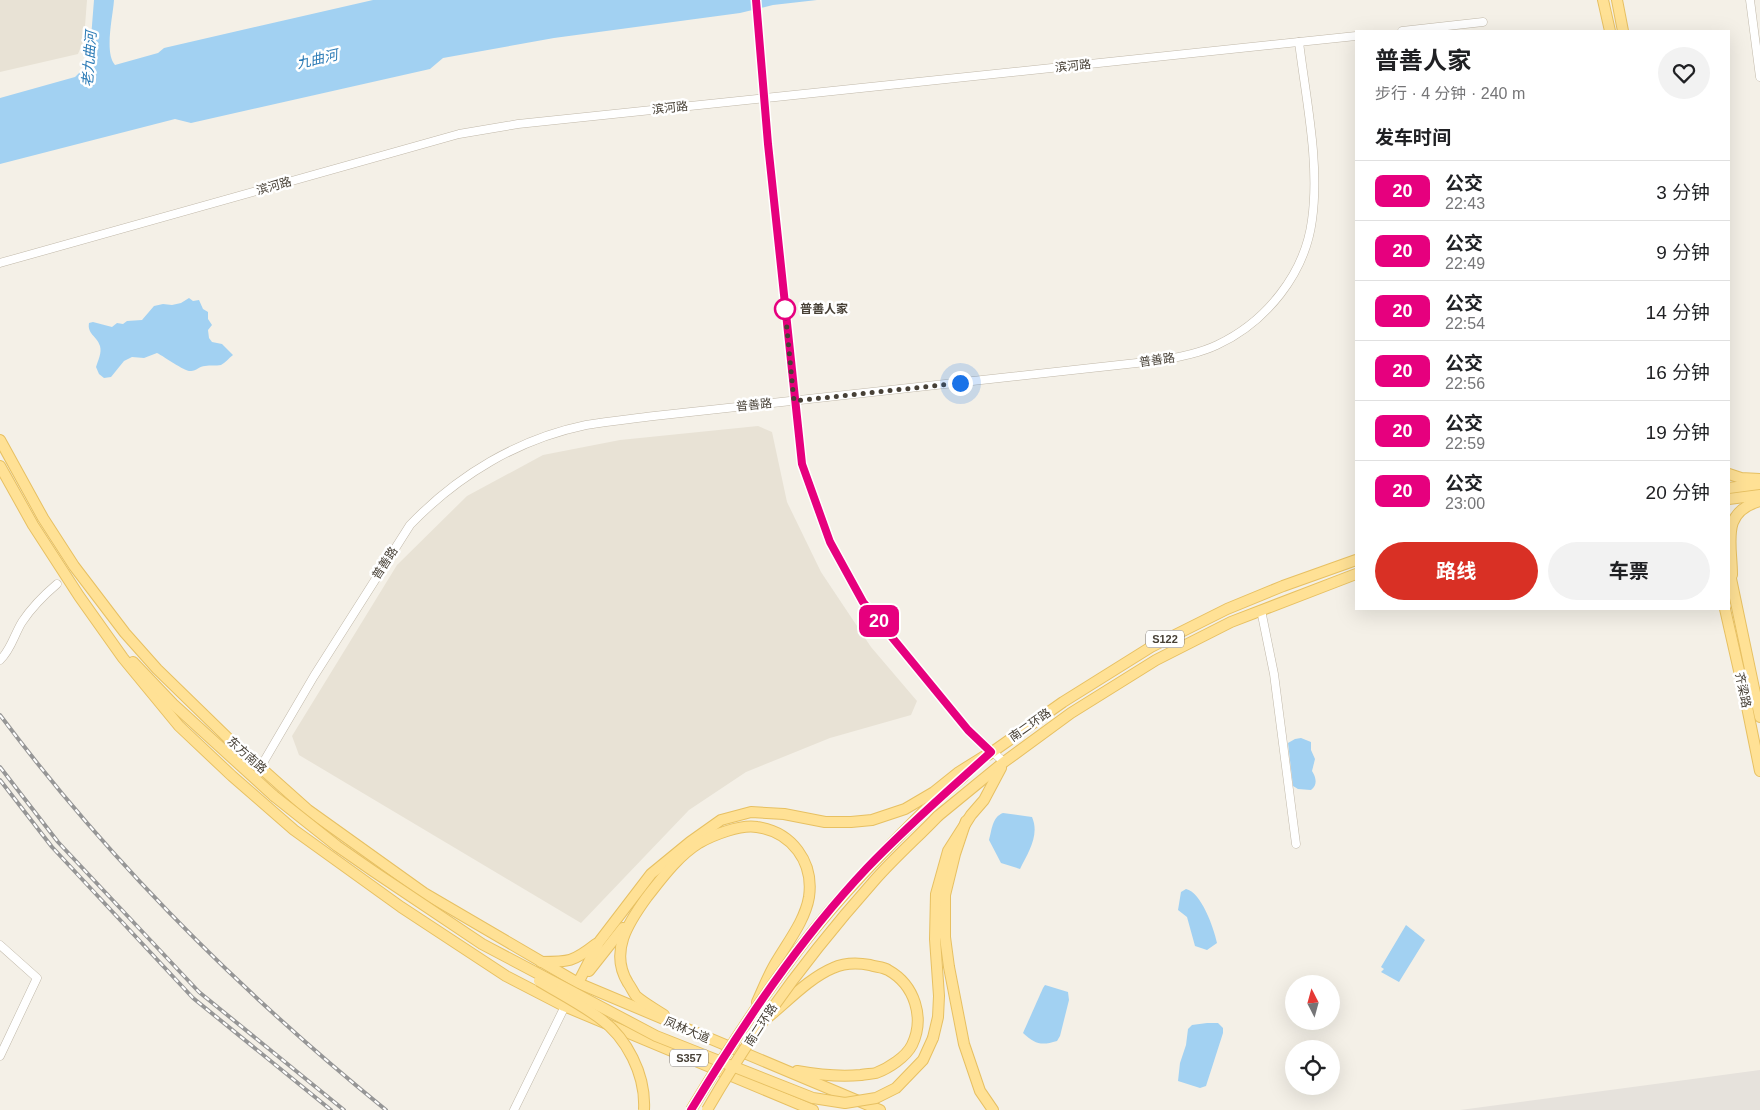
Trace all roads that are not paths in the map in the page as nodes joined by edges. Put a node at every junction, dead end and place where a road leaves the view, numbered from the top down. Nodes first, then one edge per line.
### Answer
1 (756, 0) edge
2 (1603, 0) edge
3 (1617, 0) edge
4 (1750, 0) edge
5 (1484, 22) dead end
6 (1411, 30) edge
7 (1610, 30) edge
8 (1623, 30) edge
9 (1355, 36) edge
10 (1299, 42) junction
11 (1760, 77) edge
12 (765, 98) junction
13 (0, 263) edge
14 (794, 401) junction
15 (0, 440) edge
16 (0, 466) edge
17 (1730, 474) edge
18 (1760, 478) edge
19 (1760, 484) edge
20 (1730, 488) edge
21 (1760, 495) edge
22 (1730, 499) edge
23 (1760, 501) edge
24 (1355, 560) edge
25 (1355, 574) edge
26 (1730, 574) edge
27 (58, 584) dead end
28 (1732, 584) junction
29 (1261, 610) junction
30 (1725, 610) edge
31 (105, 632) junction
32 (0, 660) edge
33 (1760, 717) edge
34 (991, 752) junction
35 (1004, 762) junction
36 (260, 768) junction
37 (1760, 771) edge
38 (1296, 844) dead end
39 (632, 916) junction
40 (940, 938) junction
41 (598, 942) junction
42 (482, 944) junction
43 (0, 946) edge
44 (540, 962) junction
45 (578, 984) junction
46 (564, 1006) junction
47 (749, 1019) junction
48 (764, 1020) junction
49 (679, 1026) junction
50 (0, 1056) edge
51 (773, 1066) junction
52 (514, 1110) edge
53 (644, 1110) edge
54 (691, 1110) edge
55 (707, 1110) edge
56 (813, 1110) edge
57 (880, 1110) edge
58 (993, 1110) edge

1 - 12 street
2 - 7 main road
3 - 8 main road
4 - 11 street
5 - 6 street
9 - 10 street, 滨河路
10 - 12 street, 滨河路
10 - 14 street, 普善路
12 - 13 street, 滨河路
12 - 14 street
14 - 34 street
14 - 36 street, 普善路
15 - 36 main road, 东方南路
16 - 31 main road, 东方南路
17 - 18 main road
19 - 20 main road
21 - 22 main road
23 - 28 main road
24 - 34 main road, 南二环路 / S122
25 - 29 main road, 南二环路 / S122
26 - 28 main road, 齐梁路
27 - 32 street
28 - 33 main road, 齐梁路
29 - 35 main road, 南二环路 / S122
29 - 38 street
30 - 37 main road, 齐梁路
31 - 42 main road, bridge
31 - 46 main road, 东方南路
34 - 35 street
34 - 41 main road
34 - 47 main road, 南二环路 / S122, bridge
35 - 40 main road
35 - 48 main road, 南二环路 / S122, bridge
36 - 44 main road, 东方南路
39 - 45 main road
39 - 47 main road, bridge
39 - 49 main road
40 - 42 main road, bridge
40 - 58 main road
41 - 44 main road
41 - 45 main road
42 - 53 main road, bridge
43 - 50 street
44 - 45 main road, 东方南路
45 - 46 street
45 - 49 main road, 凤林大道 / S357
46 - 52 street
46 - 56 main road, 凤林大道 / S357
47 - 54 main road, 南二环路 / S122, bridge
48 - 51 main road, bridge
48 - 55 main road, 南二环路 / S122, bridge
49 - 51 main road, 凤林大道 / S357
51 - 57 main road, 凤林大道 / S357

